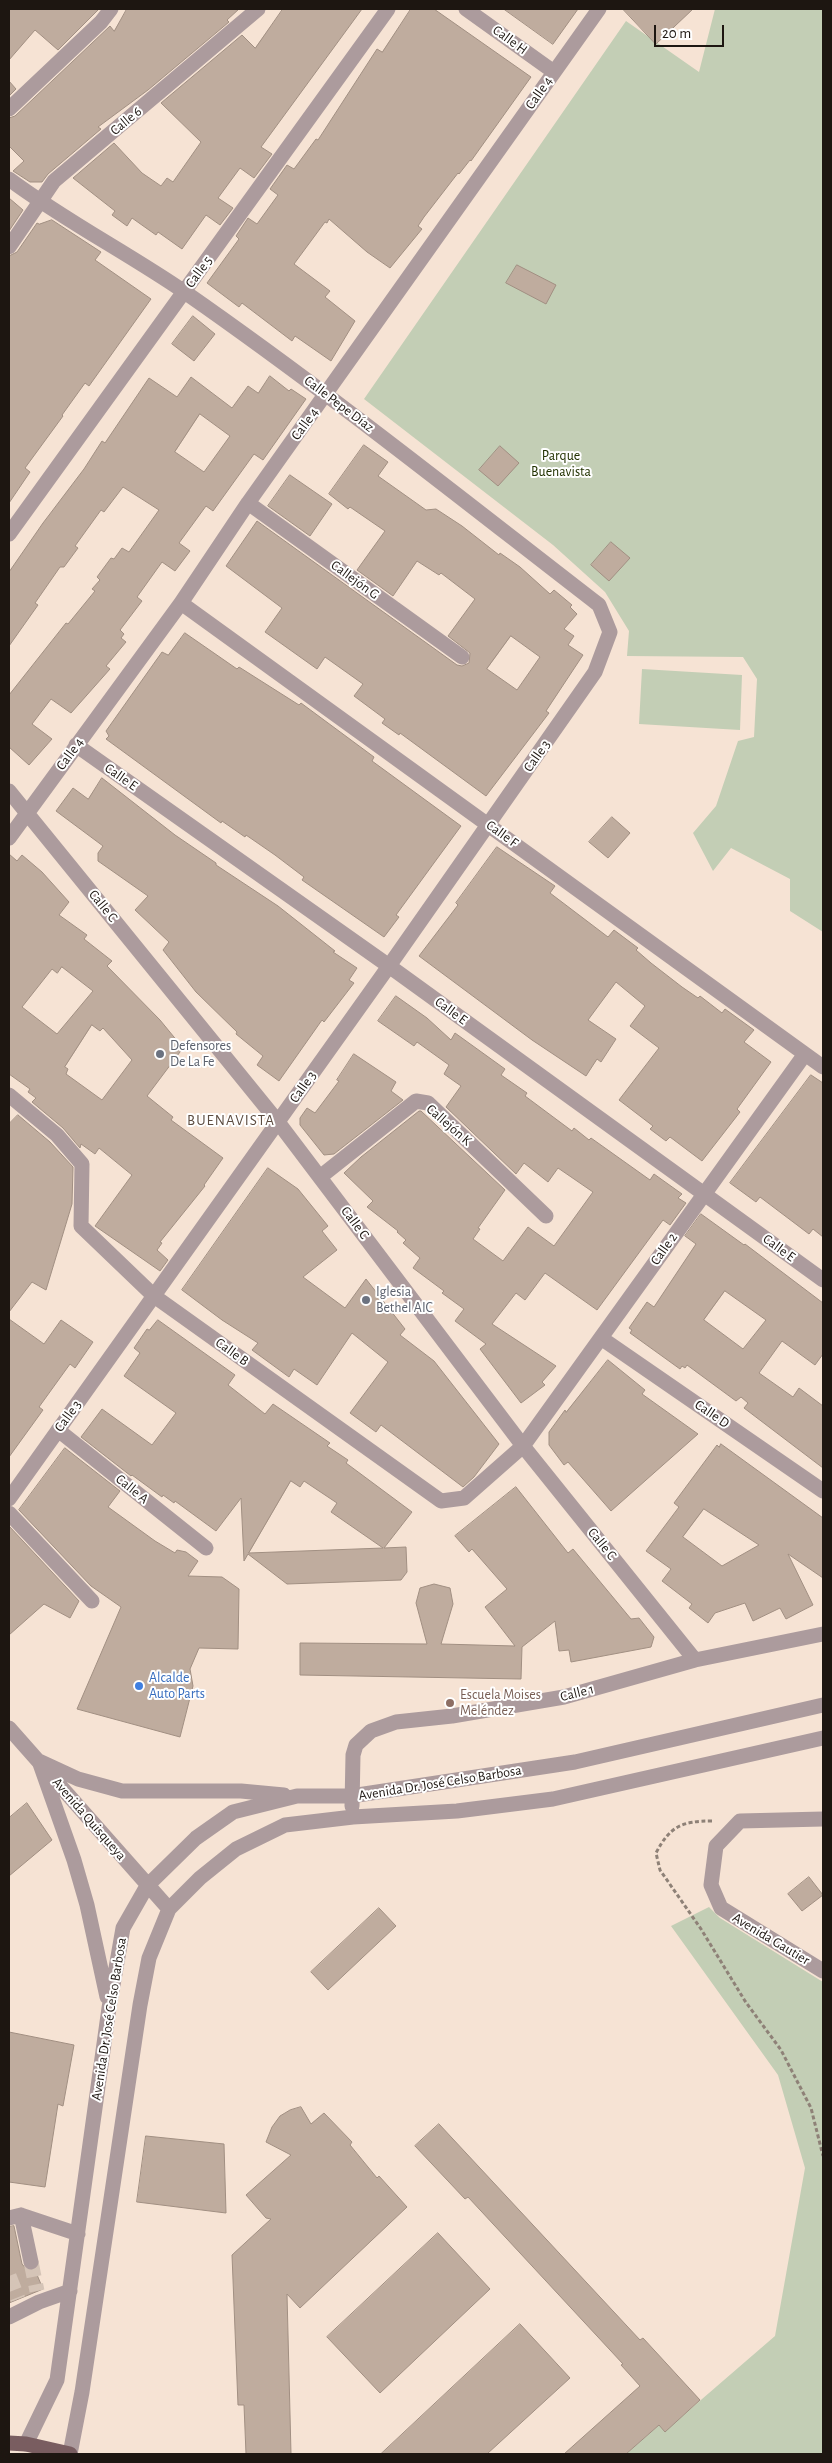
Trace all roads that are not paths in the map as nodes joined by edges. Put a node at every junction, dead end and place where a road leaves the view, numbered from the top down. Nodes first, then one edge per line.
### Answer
1 (111, 9) edge
2 (258, 9) edge
3 (388, 9) edge
4 (466, 9) edge
5 (599, 9) edge
6 (554, 72) junction
7 (9, 108) edge
8 (9, 179) edge
9 (41, 203) junction
10 (9, 247) edge
11 (184, 292) junction
12 (327, 394) junction
13 (248, 503) junction
14 (9, 534) edge
15 (181, 603) junction
16 (462, 657) dead end
17 (595, 672) joint
18 (76, 745) junction
19 (9, 791) edge
20 (27, 814) junction
21 (488, 824) junction
22 (9, 838) edge
23 (389, 966) junction
24 (805, 1054) junction
25 (823, 1067) edge
26 (9, 1095) edge
27 (278, 1122) junction
28 (320, 1177) junction
29 (703, 1193) junction
30 (546, 1216) dead end
31 (823, 1280) edge
32 (154, 1296) junction
33 (601, 1338) junction
34 (58, 1430) junction
35 (523, 1446) junction
36 (823, 1491) edge
37 (9, 1499) edge
38 (9, 1514) edge
39 (206, 1548) dead end
40 (92, 1600) dead end
41 (823, 1634) edge
42 (695, 1660) junction
43 (823, 1705) edge
44 (9, 1728) edge
45 (823, 1738) edge
46 (39, 1761) junction
47 (297, 1796) junction
48 (351, 1796) junction
49 (353, 1817) junction
50 (823, 1819) edge
51 (147, 1886) junction
52 (169, 1909) junction
53 (823, 1971) edge
54 (109, 2008) junction
55 (15, 2216) edge
56 (78, 2234) junction
57 (31, 2262) tunnel mouth
58 (70, 2291) junction
59 (9, 2318) edge
60 (9, 2432) edge
61 (9, 2443) edge
62 (26, 2449) edge
63 (70, 2454) edge

1 - 7 street
2 - 9 street, Calle 6
3 - 11 street, Calle 5
4 - 6 street, Calle H
5 - 6 street, Calle 4
6 - 12 street, Calle 4
8 - 9 street, Calle Pepe Díaz
9 - 10 street, Calle 6
9 - 11 street, Calle Pepe Díaz
11 - 12 street, Calle Pepe Díaz
11 - 14 street, Calle 5
12 - 13 street, Calle 4
12 - 17 street, Calle Pepe Díaz
13 - 15 street, Calle 4
13 - 16 street, Callejón G
15 - 18 street, Calle 4
15 - 21 street, Calle F
17 - 21 street, Calle 3
18 - 20 street, Calle 4
18 - 23 street, Calle E
19 - 20 street, Calle C
20 - 22 street, Calle 4
20 - 27 street, Calle C
21 - 23 street, Calle 3
21 - 24 street, Calle F
23 - 27 street, Calle 3
23 - 29 street, Calle E
24 - 25 street, Calle F
24 - 29 street, Calle 2
26 - 32 street, Calle B
27 - 28 street, Calle C
27 - 32 street, Calle 3
28 - 30 street, Callejón K
28 - 35 street, Calle C
29 - 31 street, Calle E
29 - 33 street, Calle 2
32 - 34 street, Calle 3
32 - 35 street, Calle B
33 - 35 street, Calle 2
33 - 36 street, Calle D
34 - 37 street, Calle 3
34 - 39 street, Calle A
35 - 42 street, Calle C
38 - 40 street
41 - 42 street, Calle 1
42 - 48 street, Calle 1
43 - 48 street, Avenida Dr. José Celso Barbosa
44 - 46 street, Avenida Quisqueya
45 - 49 street, Avenida Dr. José Celso Barbosa
46 - 47 street
46 - 51 street, Avenida Quisqueya
46 - 54 street
47 - 48 street, Avenida Dr. José Celso Barbosa
47 - 51 street, Avenida Dr. José Celso Barbosa
48 - 49 street, Calle 1
49 - 52 street, Avenida Dr. José Celso Barbosa
50 - 53 street, Avenida Gautier
51 - 52 street, Avenida Quisqueya
51 - 54 street, Avenida Dr. José Celso Barbosa
52 - 63 street, Avenida Dr. José Celso Barbosa
54 - 56 street, Avenida Dr. José Celso Barbosa
55 - 56 street
55 - 57 street
56 - 58 street, Avenida Dr. José Celso Barbosa
58 - 59 street
58 - 62 street, Avenida Dr. José Celso Barbosa
60 - 62 main road
61 - 62 main road
62 - 63 main road, Avenida Dr. José Celso Barbosa

